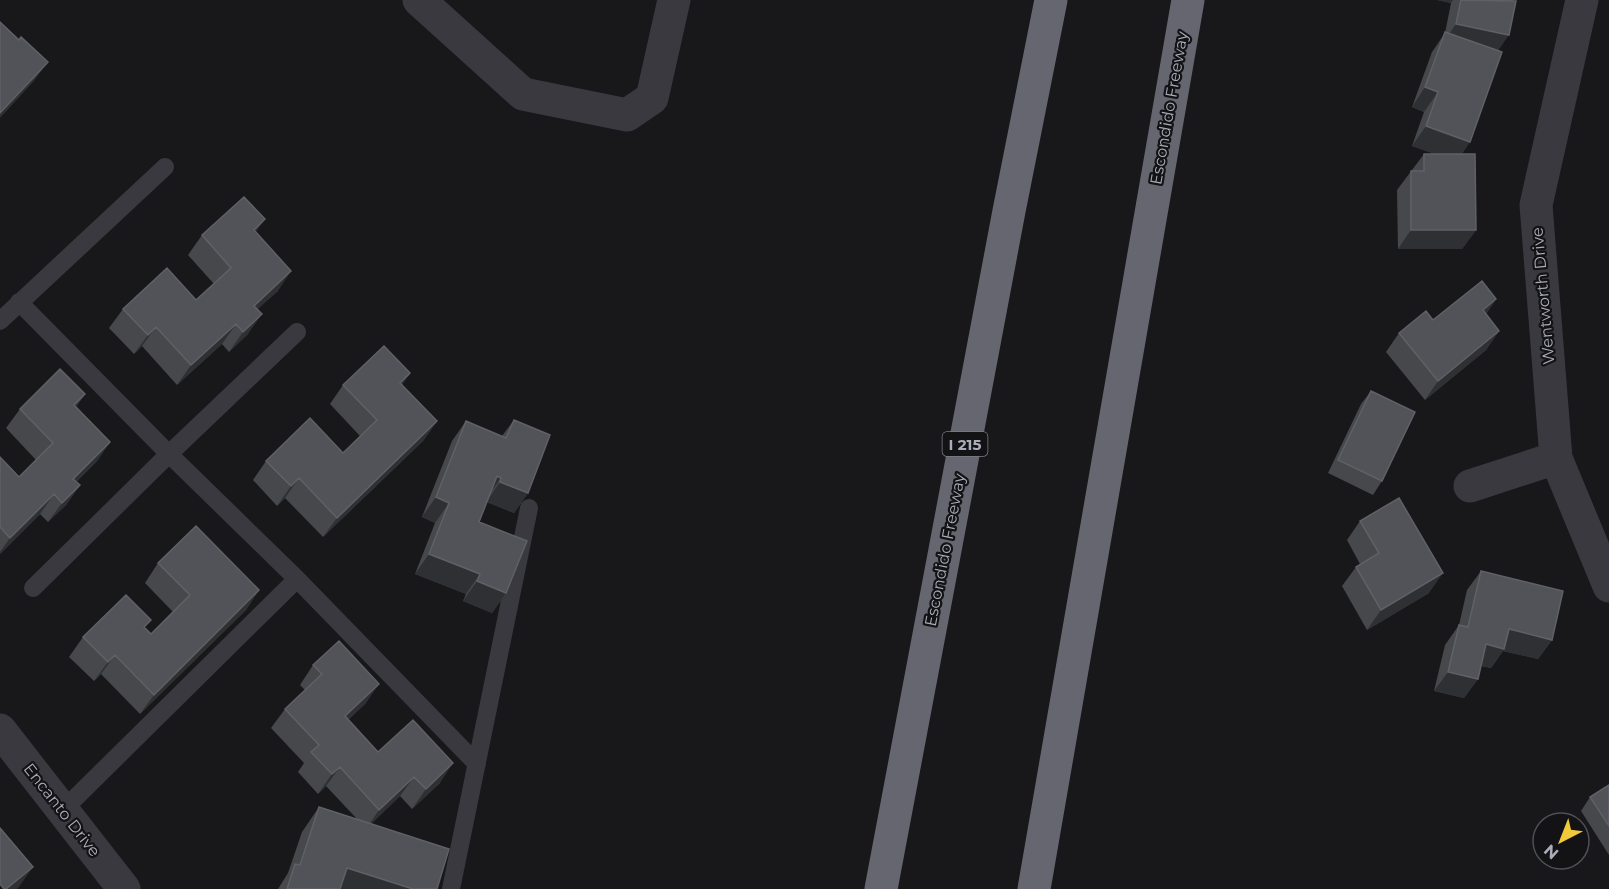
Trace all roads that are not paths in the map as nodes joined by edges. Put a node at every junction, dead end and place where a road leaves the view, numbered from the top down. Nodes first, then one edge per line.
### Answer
1 (419, 0) edge
2 (674, 0) edge
3 (1051, 0) edge
4 (1188, 0) edge
5 (1582, 0) edge
6 (165, 167) dead end
7 (19, 302) junction
8 (0, 321) edge
9 (297, 332) dead end
10 (169, 454) junction
11 (1556, 458) junction
12 (1470, 486) dead end
13 (529, 508) edge
14 (297, 579) junction
15 (1609, 586) edge
16 (33, 588) dead end
17 (0, 730) edge
18 (477, 764) junction
19 (62, 812) junction
20 (124, 889) edge
21 (451, 889) edge
22 (880, 889) edge
23 (1034, 889) edge

1 - 2 street
3 - 22 highway, Escondido Freeway / I 215
4 - 23 highway, Escondido Freeway
5 - 11 street, Wentworth Drive
6 - 7 lane
7 - 8 lane
7 - 10 lane
9 - 10 lane
10 - 14 lane
10 - 16 lane
11 - 12 street
11 - 15 street, Wentworth Drive
13 - 18 lane
14 - 18 lane
14 - 19 lane
17 - 19 street, Encanto Drive
18 - 21 lane
19 - 20 street, Encanto Drive

